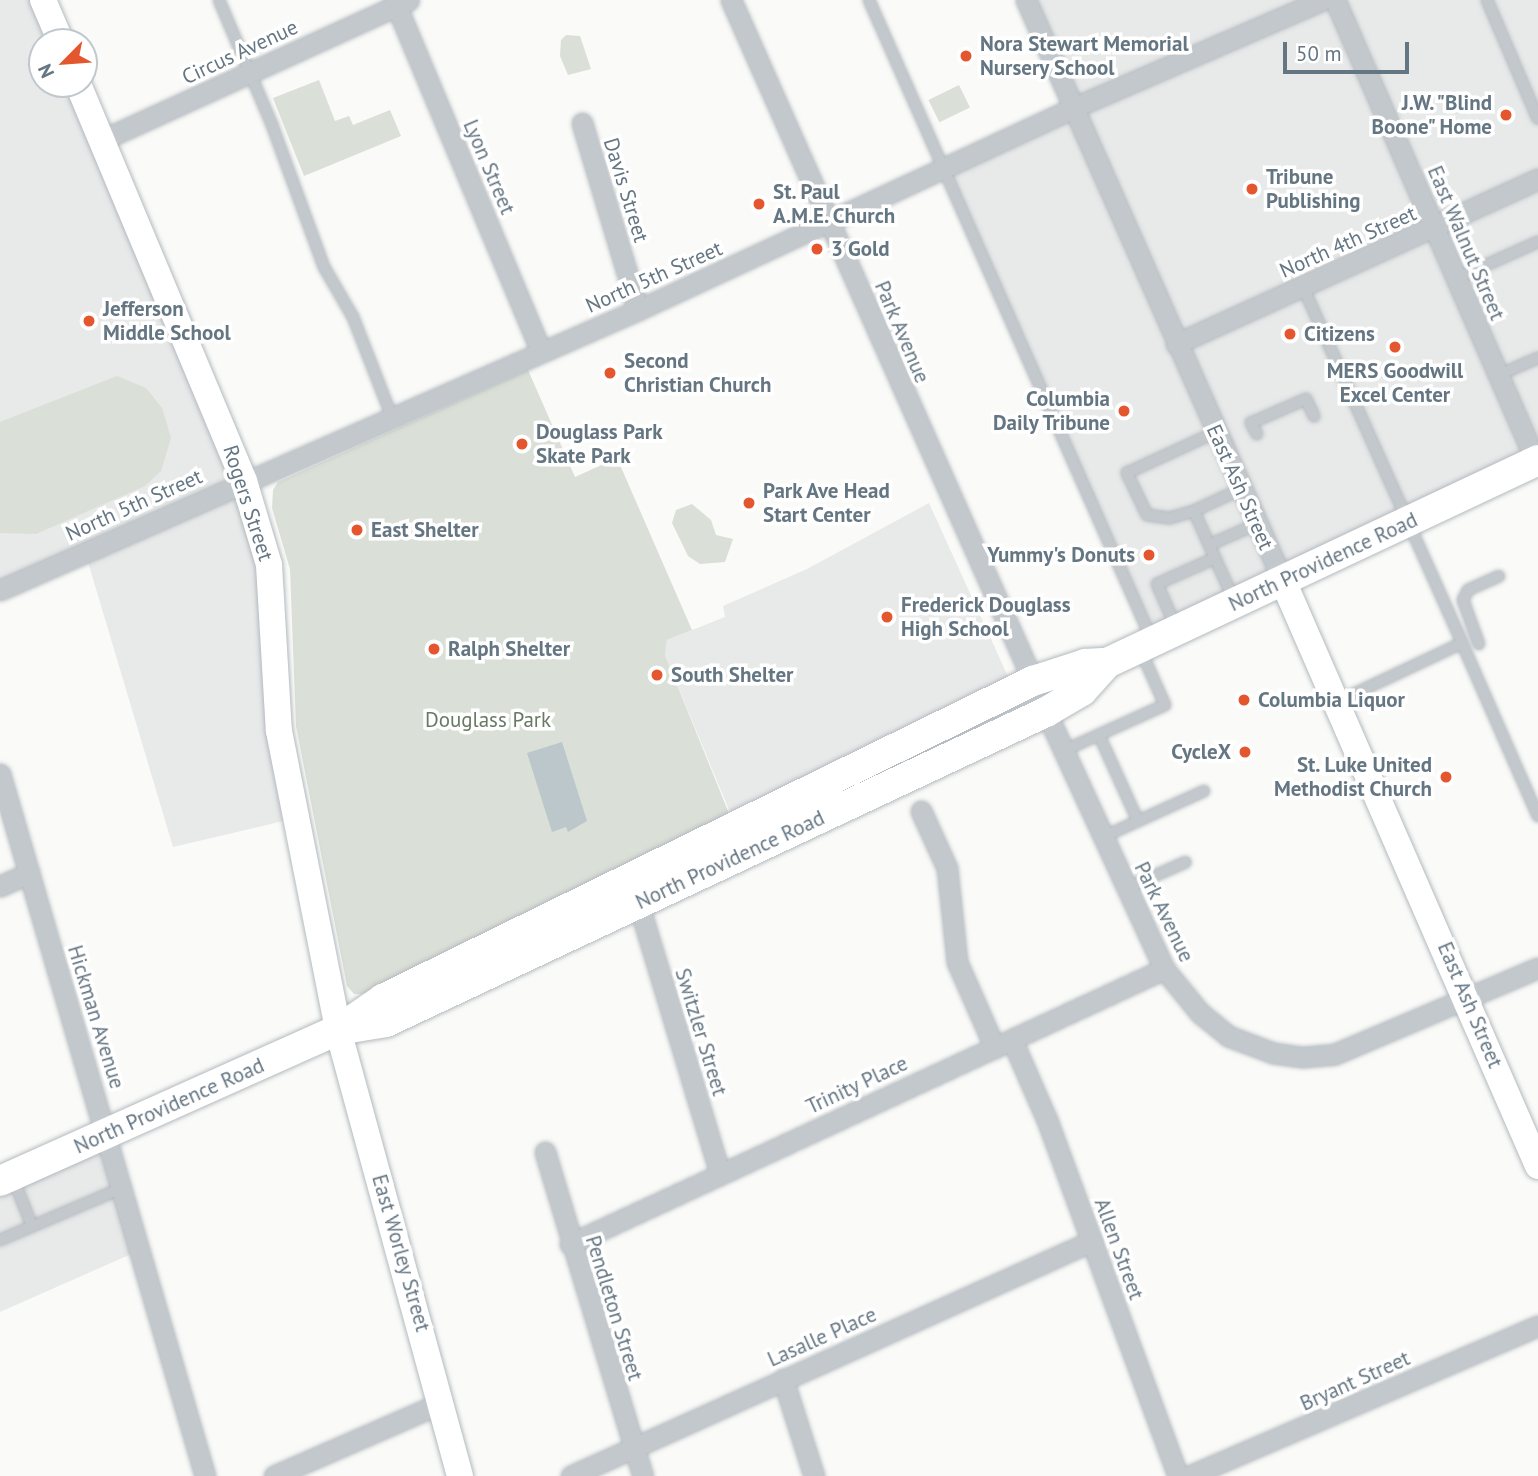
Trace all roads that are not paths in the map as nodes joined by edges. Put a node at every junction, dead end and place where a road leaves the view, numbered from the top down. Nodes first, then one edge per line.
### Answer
1 (43, 0) edge
2 (219, 0) edge
3 (731, 0) edge
4 (869, 0) edge
5 (1026, 0) edge
6 (1322, 0) edge
7 (1335, 0) edge
8 (1487, 0) edge
9 (400, 2) edge
10 (55, 28) edge
11 (249, 73) junction
12 (84, 98) edge
13 (1073, 108) junction
14 (1538, 119) edge
15 (582, 123) dead end
16 (102, 140) junction
17 (944, 171) junction
18 (1538, 179) edge
19 (830, 224) junction
20 (1435, 227) junction
21 (1538, 242) edge
22 (1457, 278) junction
23 (1303, 287) junction
24 (638, 310) junction
25 (1176, 344) junction
26 (541, 352) junction
27 (1538, 358) edge
28 (1499, 375) junction
29 (1314, 416) dead end
30 (392, 417) junction
31 (1216, 432) junction
32 (1257, 434) dead end
33 (1537, 462) edge
34 (244, 481) junction
35 (1241, 489) junction
36 (1194, 511) junction
37 (1408, 521) junction
38 (1257, 524) junction
39 (1209, 545) junction
40 (1215, 558) junction
41 (1499, 576) dead end
42 (1283, 581) junction
43 (0, 590) edge
44 (1236, 603) junction
45 (1157, 640) junction
46 (1462, 643) junction
47 (1479, 644) dead end
48 (1096, 664) junction
49 (1033, 681) junction
50 (1336, 702) junction
51 (1045, 712) junction
52 (1099, 735) junction
53 (968, 748) junction
54 (1063, 751) junction
55 (0, 774) edge
56 (1204, 791) dead end
57 (921, 811) dead end
58 (1538, 816) edge
59 (1138, 821) junction
60 (1103, 837) junction
61 (1186, 862) dead end
62 (29, 873) junction
63 (0, 886) edge
64 (1127, 888) junction
65 (638, 902) junction
66 (1538, 968) edge
67 (1164, 969) junction
68 (1468, 999) junction
69 (338, 1030) junction
70 (1003, 1044) junction
71 (107, 1133) junction
72 (545, 1152) dead end
73 (1538, 1166) edge
74 (720, 1174) junction
75 (6, 1179) edge
76 (122, 1188) junction
77 (32, 1226) junction
78 (0, 1240) edge
79 (1092, 1241) junction
80 (570, 1244) junction
81 (1538, 1326) edge
82 (783, 1379) junction
83 (443, 1402) junction
84 (634, 1447) junction
85 (205, 1476) edge
86 (274, 1476) edge
87 (460, 1476) edge
88 (571, 1476) edge
89 (643, 1476) edge
90 (814, 1476) edge
91 (1178, 1476) edge
92 (1189, 1476) edge

1 - 10 street
2 - 11 lane
3 - 19 street, Park Avenue
4 - 17 lane
5 - 13 street, East Ash Street
6 - 13 street, North 5th Street
7 - 20 street, East Walnut Street
8 - 14 lane
9 - 11 street, Circus Avenue
9 - 26 street, Lyon Street
11 - 16 street, Circus Avenue
11 - 30 lane
12 - 16 street, Rogers Street
13 - 17 street, North 5th Street
13 - 25 street, East Ash Street
15 - 24 street, Davis Street
16 - 34 street, Rogers Street
17 - 19 street, North 5th Street
17 - 45 lane
18 - 20 street, North 4th Street
19 - 24 street, North 5th Street
19 - 49 street, Park Avenue
20 - 22 street, East Walnut Street
20 - 23 street, North 4th Street
21 - 22 lane
22 - 28 street, East Walnut Street
23 - 25 street, North 4th Street
23 - 37 lane
24 - 26 street, North 5th Street
25 - 31 street, East Ash Street
26 - 30 street, North 5th Street
27 - 28 lane
28 - 33 street, East Walnut Street
29 - 32 lane
30 - 34 street, North 5th Street
31 - 35 street, East Ash Street
31 - 36 lane
33 - 37 main road, North Providence Road
34 - 43 street, North 5th Street
34 - 69 street, Rogers Street
35 - 36 lane
35 - 38 street, East Ash Street
36 - 39 lane
37 - 42 main road, North Providence Road
37 - 46 lane
38 - 39 lane
38 - 42 street, East Ash Street
39 - 40 lane
40 - 44 lane
40 - 45 lane
41 - 47 lane
42 - 44 main road, North Providence Road
42 - 50 street, East Ash Street
44 - 45 main road, North Providence Road
45 - 48 main road, North Providence Road
45 - 52 lane
46 - 50 lane
46 - 58 lane
48 - 49 main road, North Providence Road
48 - 51 main road, North Providence Road
49 - 53 main road
49 - 69 main road, North Providence Road
50 - 68 street, East Ash Street
51 - 53 main road, North Providence Road
51 - 54 street, Park Avenue
52 - 54 lane
52 - 59 lane
53 - 65 main road, North Providence Road
54 - 60 street, Park Avenue
55 - 62 street, Hickman Avenue
56 - 59 lane
57 - 70 street, Allen Street
59 - 60 lane
60 - 64 street, Park Avenue
61 - 64 lane
62 - 63 street
62 - 71 street, Hickman Avenue
64 - 67 street, Park Avenue
65 - 69 main road, North Providence Road
65 - 74 street, Switzler Street
66 - 68 street, Park Avenue
67 - 68 street, Park Avenue
67 - 70 street, Trinity Place
68 - 73 street, East Ash Street
69 - 71 main road, North Providence Road
69 - 83 street, East Worley Street
70 - 74 street, Trinity Place
70 - 79 street, Allen Street
71 - 75 main road, North Providence Road
71 - 76 street, Hickman Avenue
72 - 80 street, Pendleton Street
74 - 80 street, Trinity Place
75 - 77 lane
76 - 77 lane
76 - 85 street, Hickman Avenue
77 - 78 lane
79 - 82 street, Lasalle Place
79 - 91 street, Allen Street
80 - 84 street, Pendleton Street
81 - 92 street, Bryant Street
82 - 84 street, Lasalle Place
82 - 90 street
83 - 86 street
83 - 87 street, East Worley Street
84 - 88 street, Lasalle Place
84 - 89 street, Pendleton Street

